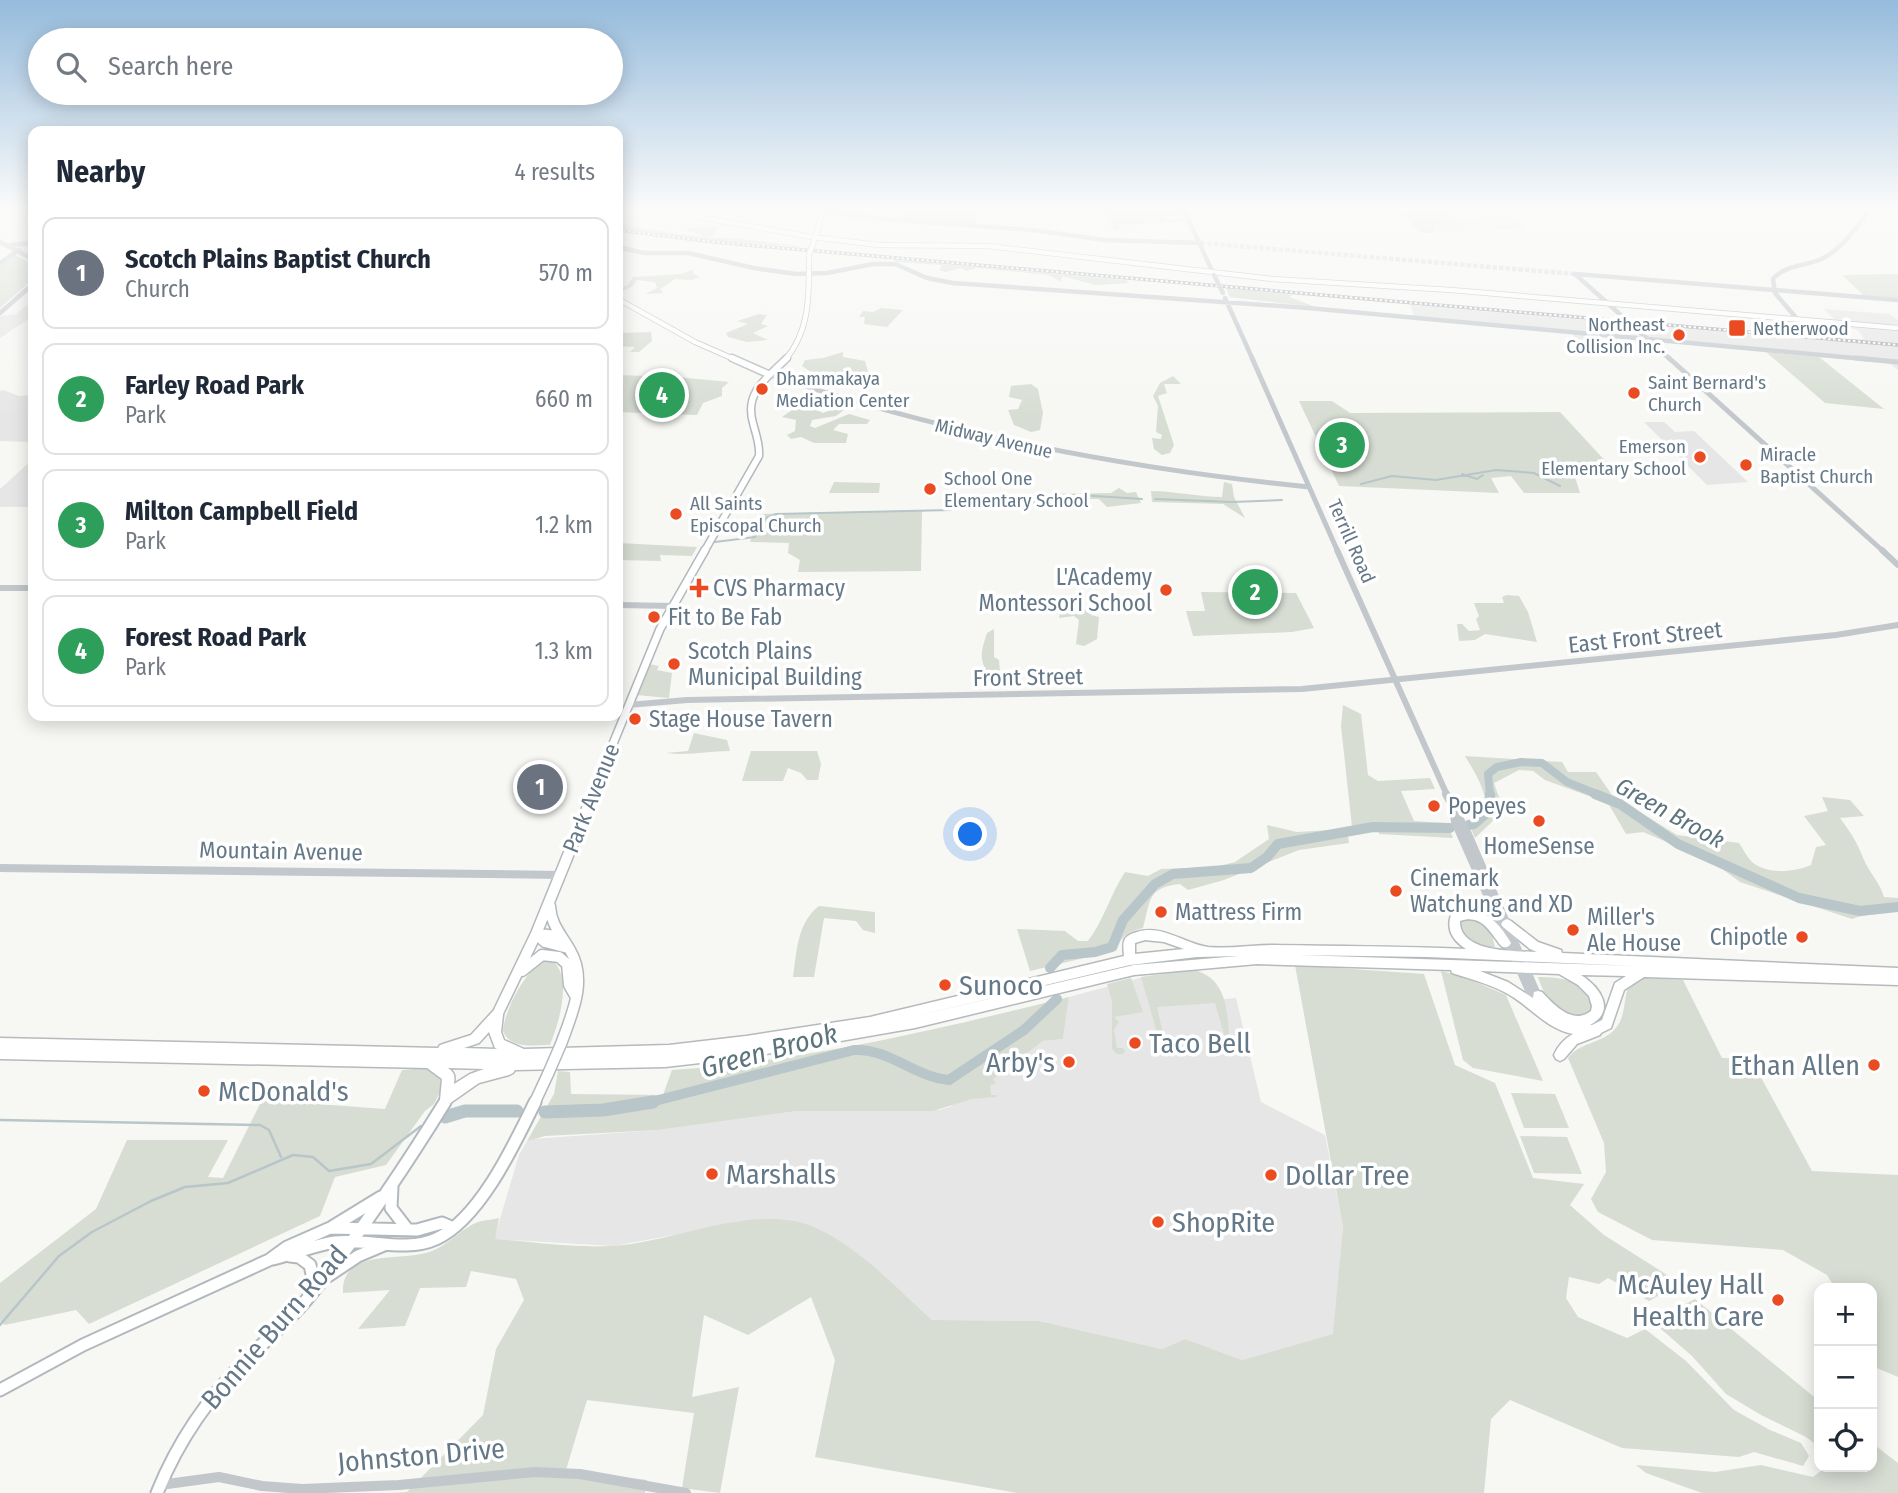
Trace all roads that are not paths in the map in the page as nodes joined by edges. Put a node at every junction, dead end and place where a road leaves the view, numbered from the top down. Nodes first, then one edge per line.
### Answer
1 (810, 278) edge
2 (926, 278) edge
3 (1215, 278) edge
4 (1264, 278) edge
5 (1579, 278) tunnel mouth
6 (1620, 278) edge
7 (1776, 278) edge
8 (28, 288) edge
9 (1773, 290) junction
10 (1225, 298) junction
11 (1898, 300) edge
12 (623, 302) edge
13 (1605, 304) junction
14 (0, 313) edge
15 (1797, 319) junction
16 (1898, 328) edge
17 (1646, 340) junction
18 (1898, 362) edge
19 (768, 374) junction
20 (1309, 487) junction
21 (1898, 565) edge
22 (0, 588) edge
23 (28, 588) edge
24 (623, 605) edge
25 (673, 606) junction
26 (1898, 625) edge
27 (1395, 680) junction
28 (629, 701) junction
29 (623, 716) edge
30 (621, 721) edge
31 (1464, 835) junction
32 (0, 868) edge
33 (561, 875) junction
34 (550, 900) junction
35 (1507, 925) junction
36 (536, 934) junction
37 (560, 936) junction
38 (1506, 943) junction
39 (568, 948) junction
40 (1214, 952) junction
41 (1570, 958) junction
42 (1130, 960) junction
43 (1514, 960) junction
44 (1438, 965) junction
45 (1558, 968) junction
46 (1644, 971) junction
47 (1898, 973) edge
48 (516, 978) junction
49 (1898, 980) edge
50 (1062, 982) junction
51 (1538, 996) junction
52 (576, 997) junction
53 (497, 1015) junction
54 (1543, 1016) junction
55 (1596, 1031) junction
56 (0, 1044) edge
57 (0, 1053) edge
58 (1560, 1055) dead end
59 (429, 1057) junction
60 (524, 1059) junction
61 (446, 1100) junction
62 (392, 1183) junction
63 (383, 1196) junction
64 (361, 1227) junction
65 (451, 1227) junction
66 (330, 1228) junction
67 (408, 1230) junction
68 (351, 1241) junction
69 (388, 1243) junction
70 (287, 1256) junction
71 (269, 1260) junction
72 (323, 1280) junction
73 (308, 1298) junction
74 (0, 1390) edge
75 (158, 1489) edge
76 (686, 1493) edge

1 - 19 main road, Park Avenue
2 - 10 street
3 - 10 street, Terrill Road, bridge
4 - 13 main road
5 - 13 street
6 - 9 street
7 - 9 street
8 - 14 street
9 - 11 street
9 - 15 street
10 - 17 street
10 - 20 street, Terrill Road
12 - 19 main road, Midway Avenue
13 - 15 main road
13 - 17 street
15 - 16 main road
17 - 18 street
17 - 21 street
19 - 20 street, Midway Avenue
19 - 25 main road, Park Avenue
20 - 27 street, Terrill Road
22 - 23 street
24 - 25 street
25 - 28 main road, Park Avenue
26 - 27 street, East Front Street
27 - 28 street, Front Street
27 - 31 street, Terrill Road
28 - 29 main road, Park Avenue
30 - 33 main road, Park Avenue
31 - 35 street, Terrill Road
31 - 38 street, Terrill Road
32 - 33 street, Mountain Avenue
33 - 34 main road, Park Avenue
34 - 36 main road, Park Avenue
34 - 37 main road
35 - 41 highway
35 - 43 street, Terrill Road
36 - 37 main road
36 - 39 main road
36 - 48 main road, Park Avenue
37 - 39 main road
38 - 43 street, Terrill Road
38 - 43 highway
39 - 52 main road
40 - 42 highway
40 - 42 highway
40 - 43 highway
41 - 43 highway
41 - 47 highway
42 - 50 highway
43 - 44 highway
43 - 45 highway
43 - 51 street, Terrill Road
43 - 54 street, Terrill Road
44 - 50 highway
44 - 54 highway
45 - 46 highway
45 - 51 highway
46 - 49 highway
46 - 55 highway
48 - 52 main road
48 - 53 main road, Park Avenue
50 - 60 highway
51 - 54 street, Terrill Road
52 - 65 main road, bridge
53 - 59 highway
53 - 60 highway
54 - 55 highway
55 - 58 highway
56 - 59 highway
57 - 59 highway
59 - 60 highway
59 - 61 highway
60 - 61 highway
61 - 62 main road, Bonnie Burn Road
62 - 63 main road, Bonnie Burn Road
62 - 67 main road
63 - 64 main road, Bonnie Burn Road
63 - 66 main road
64 - 66 main road
64 - 67 main road
64 - 68 main road, Bonnie Burn Road
65 - 67 main road
65 - 69 main road
66 - 71 main road
68 - 69 main road
68 - 70 main road
68 - 72 main road, Bonnie Burn Road
69 - 72 main road
70 - 71 main road
70 - 73 main road
71 - 74 main road
72 - 73 main road, Bonnie Burn Road
73 - 75 main road, Bonnie Burn Road
75 - 76 street, Johnston Drive

